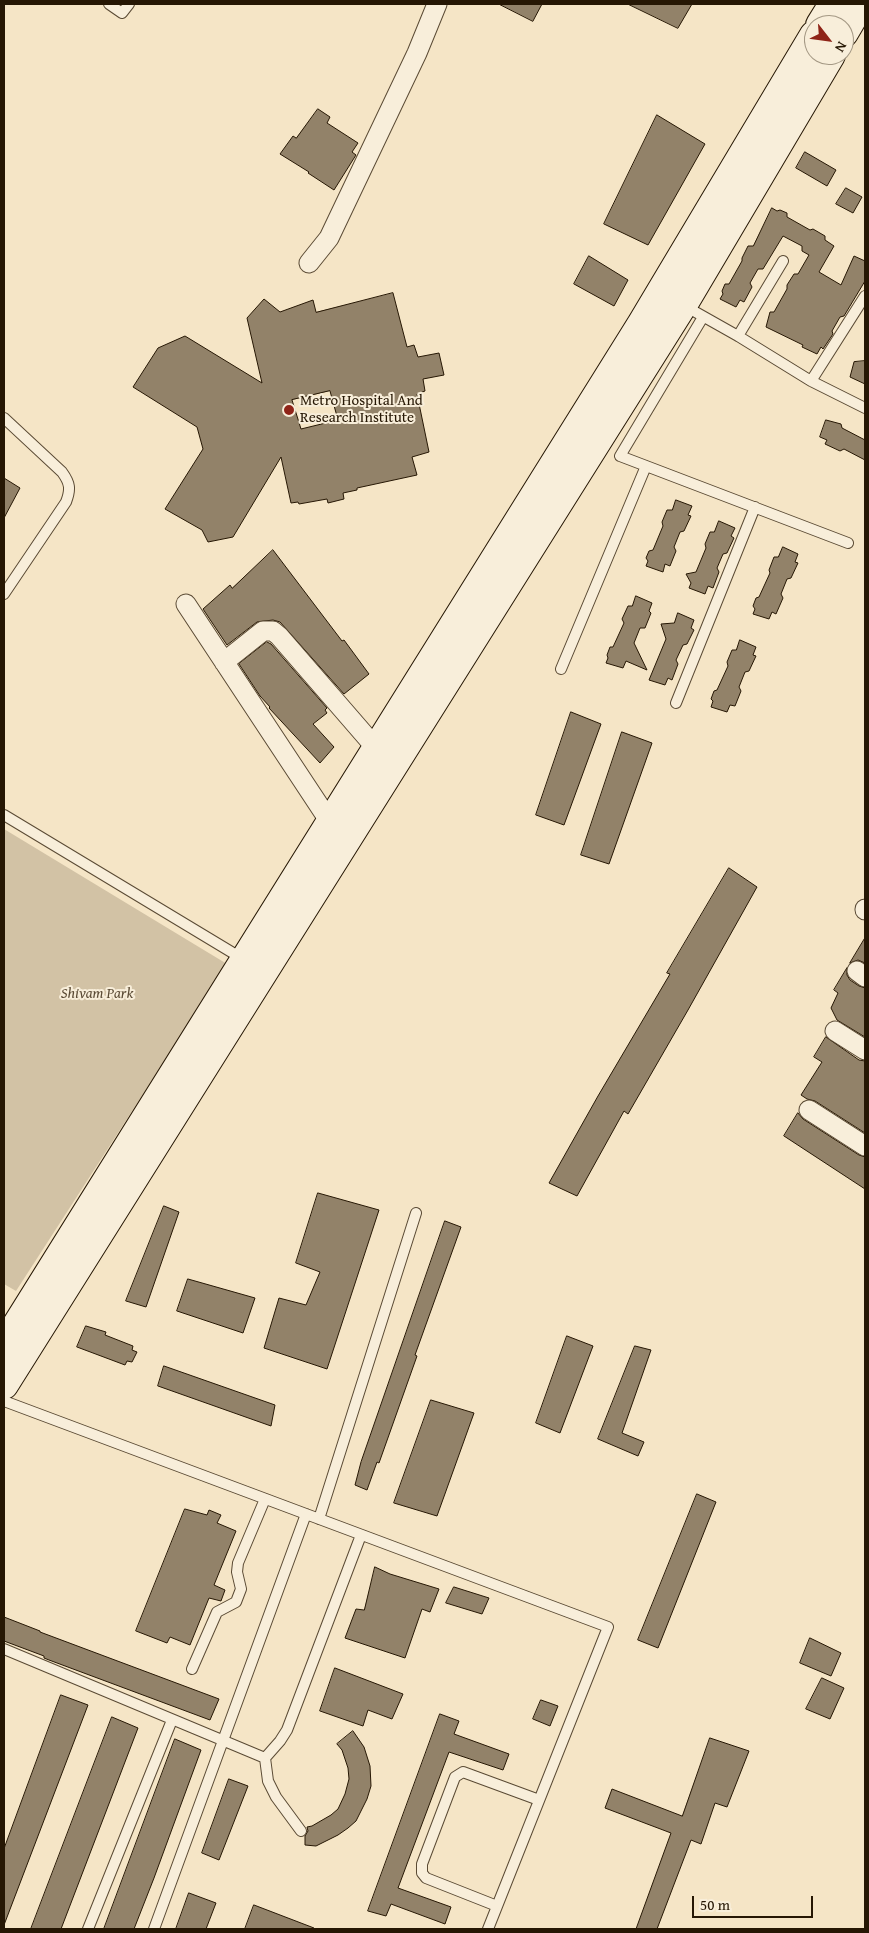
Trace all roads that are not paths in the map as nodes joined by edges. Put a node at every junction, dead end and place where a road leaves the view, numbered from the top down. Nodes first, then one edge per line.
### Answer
1 (109, 4) edge
2 (129, 4) edge
3 (437, 4) edge
4 (833, 4) edge
5 (861, 4) edge
6 (826, 15) edge
7 (854, 16) edge
8 (804, 52) edge
9 (826, 65) edge
10 (783, 261) dead end
11 (309, 263) dead end
12 (865, 296) edge
13 (693, 311) junction
14 (738, 336) junction
15 (811, 382) junction
16 (865, 408) edge
17 (4, 418) edge
18 (646, 466) junction
19 (755, 507) junction
20 (848, 543) dead end
21 (4, 594) edge
22 (186, 604) dead end
23 (224, 662) junction
24 (562, 669) dead end
25 (676, 703) dead end
26 (376, 748) junction
27 (4, 815) edge
28 (330, 822) junction
29 (244, 960) junction
30 (835, 1031) dead end
31 (865, 1050) edge
32 (168, 1102) junction
33 (809, 1110) dead end
34 (865, 1146) edge
35 (416, 1213) dead end
36 (4, 1345) edge
37 (4, 1385) edge
38 (4, 1400) edge
39 (265, 1499) junction
40 (306, 1514) junction
41 (319, 1519) junction
42 (361, 1535) junction
43 (4, 1648) edge
44 (192, 1669) dead end
45 (172, 1720) junction
46 (223, 1741) junction
47 (265, 1758) junction
48 (539, 1800) junction
49 (301, 1831) dead end
50 (497, 1906) junction
51 (88, 1929) edge
52 (154, 1929) edge
53 (488, 1929) edge

1 - 2 lane
3 - 11 street
4 - 6 street
5 - 7 street
8 - 26 street
9 - 13 street
10 - 14 lane
12 - 15 lane
13 - 14 lane
13 - 18 lane
13 - 32 street
14 - 15 lane
15 - 16 lane
17 - 21 lane
18 - 19 lane
18 - 24 lane
19 - 20 lane
19 - 25 lane
22 - 23 street
23 - 26 street
23 - 28 street
26 - 28 street
27 - 29 lane
28 - 29 street
29 - 32 street
30 - 31 street
32 - 36 street
32 - 37 street
33 - 34 street
35 - 41 lane
38 - 39 lane
39 - 40 lane
39 - 44 lane
40 - 41 lane
40 - 46 lane
41 - 42 lane
42 - 47 lane
42 - 48 lane
43 - 45 lane
45 - 46 lane
45 - 51 lane
46 - 47 lane
46 - 52 lane
47 - 49 lane
48 - 50 lane
48 - 50 lane
50 - 53 lane

